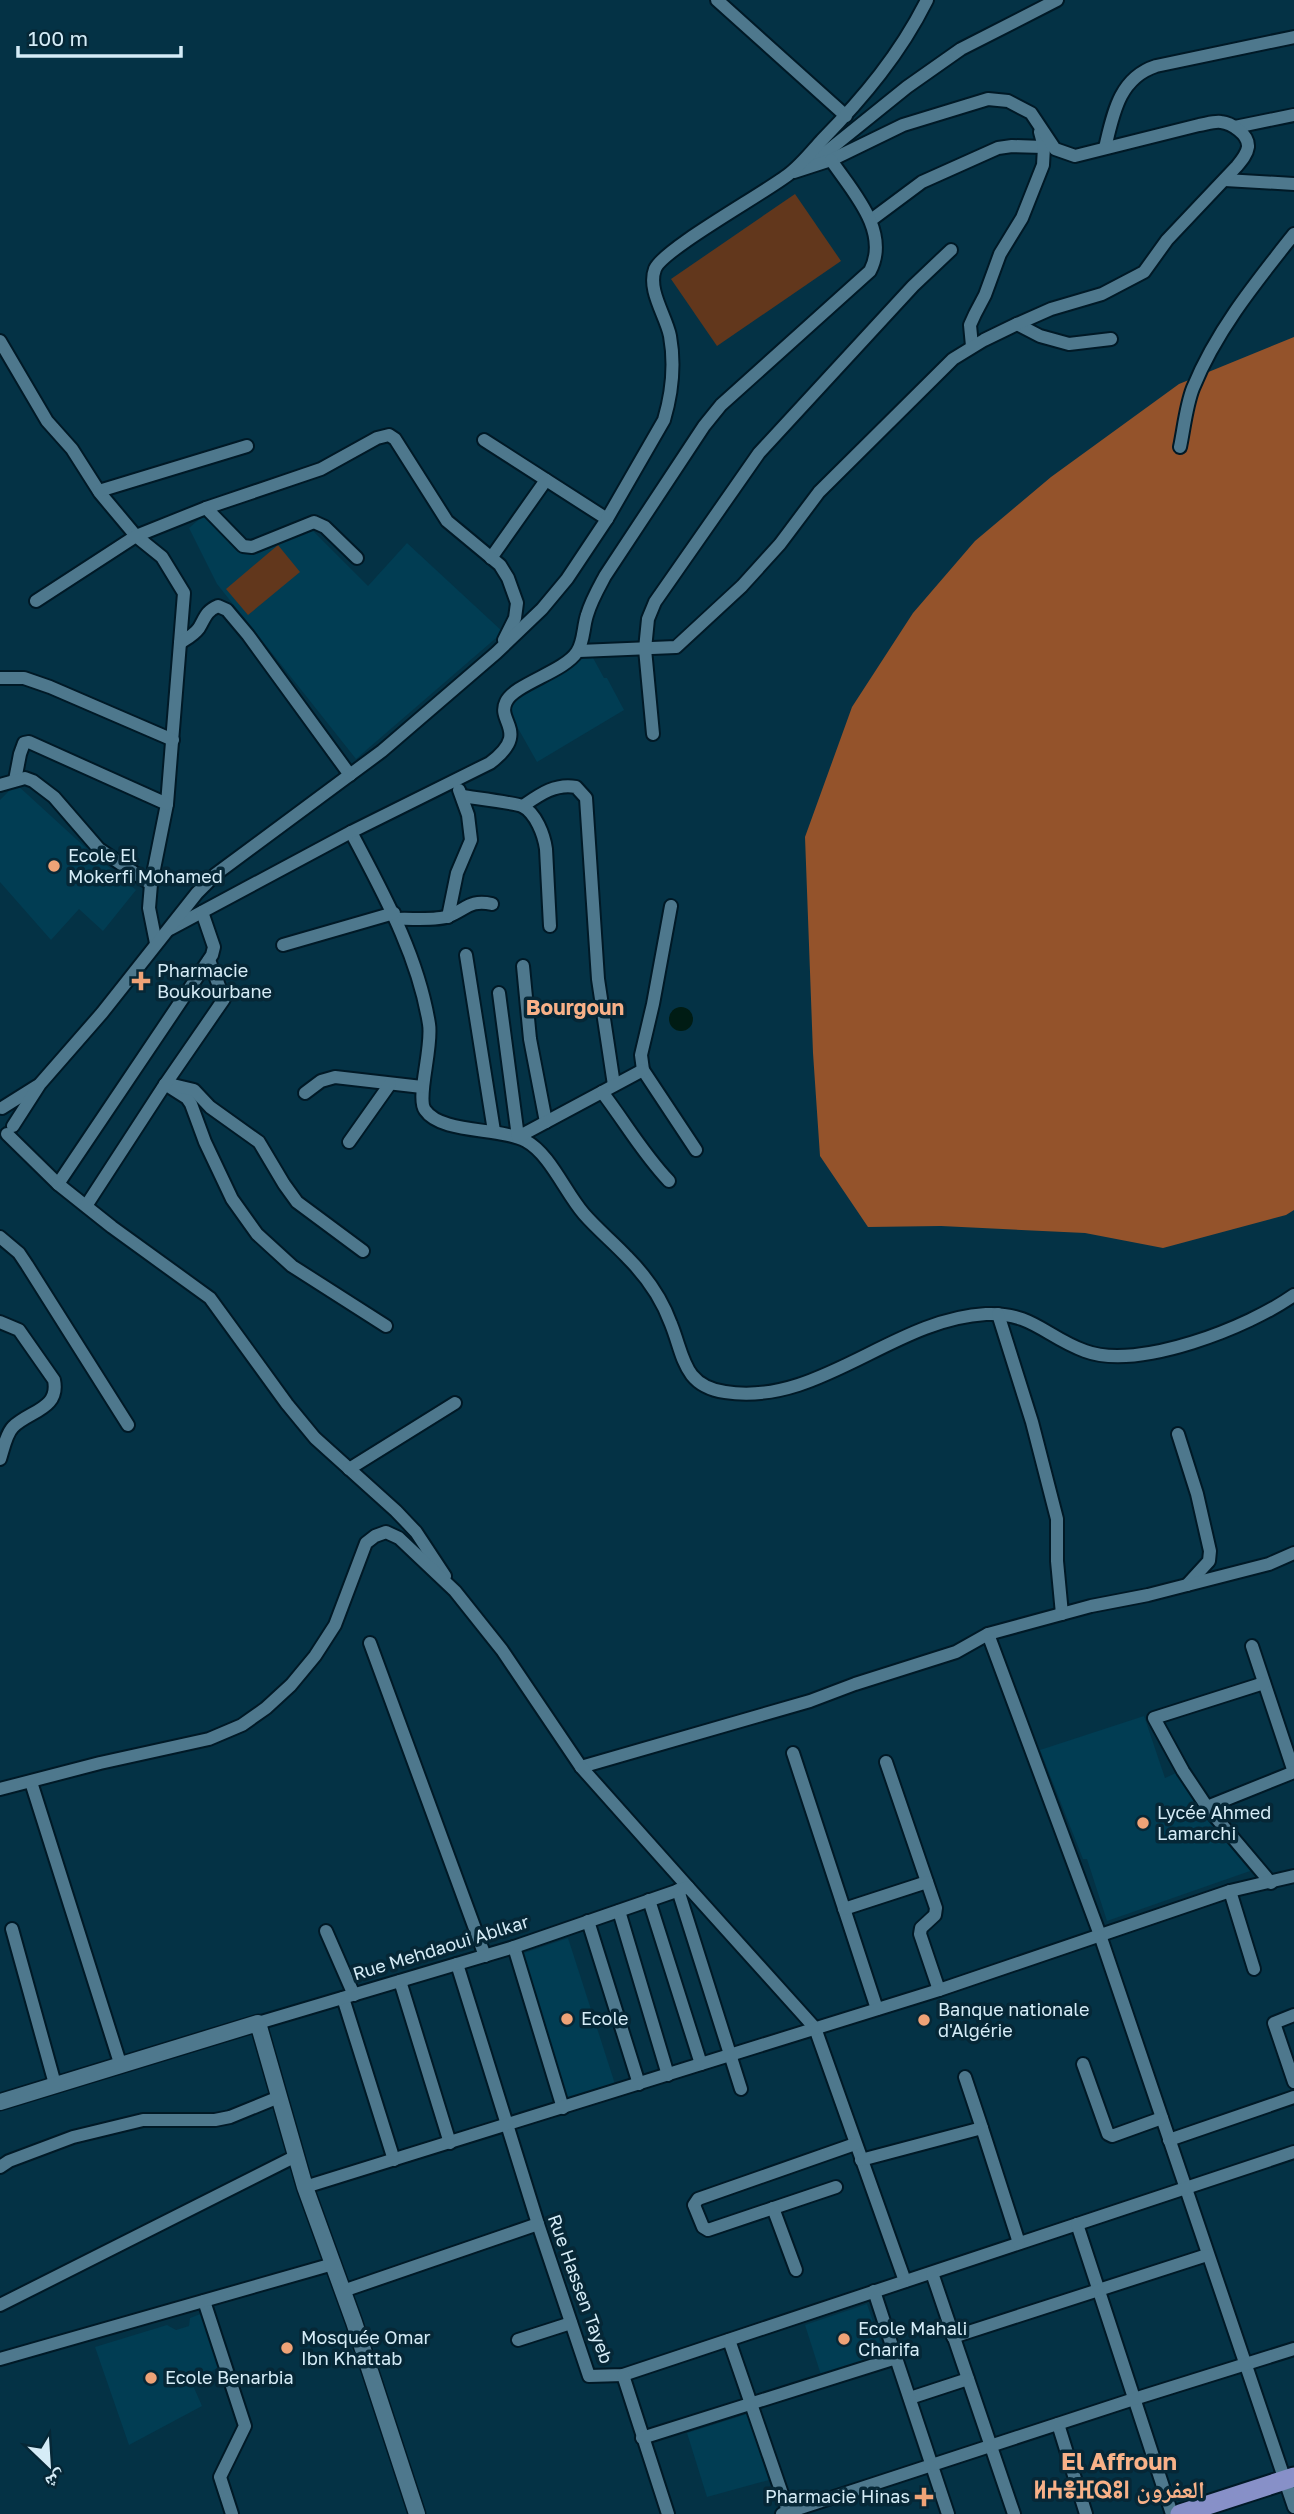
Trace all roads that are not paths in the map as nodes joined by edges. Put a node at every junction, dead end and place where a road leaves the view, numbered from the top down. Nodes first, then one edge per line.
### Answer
1 (717, 0) edge
2 (928, 0) edge
3 (1057, 0) edge
4 (1294, 37) edge
5 (1031, 113) junction
6 (1294, 115) edge
7 (846, 116) junction
8 (1235, 127) junction
9 (1044, 147) junction
10 (1105, 148) junction
11 (831, 159) junction
12 (808, 167) junction
13 (790, 174) junction
14 (1226, 180) junction
15 (1294, 184) edge
16 (871, 220) junction
17 (1294, 234) edge
18 (951, 250) dead end
19 (1017, 324) junction
20 (1111, 338) dead end
21 (0, 341) edge
22 (972, 346) junction
23 (484, 440) dead end
24 (247, 446) dead end
25 (1180, 447) dead end
26 (546, 480) junction
27 (99, 492) junction
28 (206, 508) junction
29 (607, 519) junction
30 (136, 536) junction
31 (358, 558) dead end
32 (491, 558) junction
33 (36, 601) dead end
34 (180, 643) junction
35 (645, 649) junction
36 (499, 650) junction
37 (579, 651) junction
38 (0, 678) edge
39 (653, 734) dead end
40 (173, 740) junction
41 (351, 775) junction
42 (15, 780) junction
43 (454, 781) junction
44 (0, 785) edge
45 (462, 796) junction
46 (167, 804) junction
47 (523, 806) junction
48 (351, 832) junction
49 (151, 884) junction
50 (492, 904) dead end
51 (671, 906) dead end
52 (202, 912) junction
53 (395, 916) junction
54 (448, 917) junction
55 (550, 926) dead end
56 (165, 932) junction
57 (156, 943) junction
58 (283, 945) dead end
59 (467, 955) dead end
60 (209, 960) junction
61 (523, 966) dead end
62 (499, 993) dead end
63 (643, 1070) junction
64 (40, 1084) junction
65 (165, 1084) junction
66 (390, 1084) junction
67 (422, 1087) junction
68 (608, 1089) junction
69 (305, 1093) dead end
70 (1, 1108) edge
71 (546, 1122) junction
72 (494, 1131) junction
73 (4, 1136) edge
74 (518, 1137) junction
75 (349, 1142) dead end
76 (696, 1150) dead end
77 (669, 1181) dead end
78 (58, 1184) junction
79 (86, 1206) junction
80 (0, 1237) edge
81 (363, 1251) dead end
82 (1294, 1295) edge
83 (998, 1314) junction
84 (0, 1322) edge
85 (386, 1326) dead end
86 (455, 1403) dead end
87 (128, 1425) dead end
88 (1178, 1434) dead end
89 (0, 1459) edge
90 (349, 1469) junction
91 (1294, 1553) edge
92 (1186, 1585) junction
93 (455, 1591) junction
94 (1062, 1614) junction
95 (988, 1634) junction
96 (370, 1643) dead end
97 (1252, 1646) dead end
98 (1264, 1684) junction
99 (793, 1753) dead end
100 (886, 1762) dead end
101 (581, 1767) junction
102 (1294, 1772) edge
103 (31, 1782) junction
104 (0, 1789) edge
105 (1207, 1807) junction
106 (1294, 1876) edge
107 (927, 1881) junction
108 (1271, 1883) junction
109 (683, 1889) junction
110 (1230, 1891) junction
111 (649, 1900) junction
112 (844, 1909) junction
113 (619, 1911) junction
114 (589, 1921) junction
115 (12, 1929) dead end
116 (326, 1931) dead end
117 (1100, 1935) junction
118 (513, 1947) junction
119 (485, 1956) junction
120 (457, 1964) junction
121 (1254, 1969) dead end
122 (400, 1981) junction
123 (939, 1990) junction
124 (348, 1996) junction
125 (877, 2009) junction
126 (1294, 2015) edge
127 (258, 2023) junction
128 (815, 2028) junction
129 (731, 2054) junction
130 (120, 2063) junction
131 (701, 2064) junction
132 (1083, 2064) dead end
133 (668, 2075) junction
134 (965, 2077) dead end
135 (1294, 2082) edge
136 (55, 2084) junction
137 (639, 2084) junction
138 (741, 2089) dead end
139 (279, 2097) junction
140 (1294, 2097) edge
141 (0, 2102) edge
142 (562, 2108) junction
143 (1162, 2118) junction
144 (507, 2125) junction
145 (982, 2128) junction
146 (1169, 2140) junction
147 (450, 2143) junction
148 (855, 2144) junction
149 (1294, 2152) edge
150 (296, 2156) junction
151 (394, 2160) junction
152 (860, 2160) junction
153 (0, 2167) edge
154 (305, 2186) junction
155 (836, 2187) dead end
156 (1186, 2188) junction
157 (773, 2208) junction
158 (538, 2224) junction
159 (1077, 2224) junction
160 (1019, 2244) junction
161 (1207, 2255) junction
162 (333, 2263) junction
163 (796, 2270) dead end
164 (932, 2273) junction
165 (905, 2281) junction
166 (1097, 2290) junction
167 (343, 2291) junction
168 (874, 2291) junction
169 (204, 2301) junction
170 (0, 2305) edge
171 (571, 2323) junction
172 (953, 2337) junction
173 (518, 2340) dead end
174 (729, 2340) junction
175 (1294, 2349) edge
176 (896, 2358) junction
177 (0, 2359) edge
178 (1246, 2365) junction
179 (623, 2375) junction
180 (968, 2379) junction
181 (910, 2398) junction
182 (1134, 2399) junction
183 (752, 2403) junction
184 (1058, 2424) junction
185 (642, 2438) junction
186 (991, 2446) junction
187 (932, 2465) junction
188 (1290, 2479) edge
189 (1294, 2507) edge
190 (786, 2513) edge
191 (232, 2514) edge
192 (417, 2514) edge
193 (667, 2514) edge
194 (948, 2514) edge
195 (1014, 2514) edge
196 (1086, 2514) edge
197 (1171, 2514) edge
198 (1180, 2514) edge

1 - 7 street
2 - 7 street
3 - 12 street
4 - 10 street
5 - 9 street
5 - 10 street
5 - 11 street
6 - 8 street
7 - 13 street
8 - 10 street
8 - 14 street
9 - 16 street
9 - 22 street
11 - 12 street
11 - 16 street
12 - 13 street
13 - 29 street
14 - 15 street
14 - 19 street
16 - 37 street
17 - 25 street
18 - 35 street
19 - 20 street
19 - 22 street
21 - 27 street
22 - 35 street
23 - 26 street
24 - 27 street
26 - 29 street
26 - 32 street
27 - 30 street
28 - 30 street
28 - 31 street
28 - 32 street
29 - 36 street
30 - 33 street
30 - 34 street
32 - 36 street
34 - 40 street
34 - 41 street
35 - 37 street
35 - 39 street
36 - 41 street
37 - 43 street
38 - 40 street
40 - 46 street
41 - 56 street
42 - 44 street
42 - 46 street
42 - 49 street
43 - 45 street
43 - 48 street
45 - 47 street
45 - 54 street
46 - 49 street
47 - 55 street
47 - 68 street
48 - 52 street
48 - 53 street
49 - 57 street
50 - 54 street
51 - 63 street
52 - 56 street
52 - 60 street
53 - 54 street
53 - 58 street
53 - 67 street
56 - 57 street
57 - 64 street
59 - 72 street
60 - 65 street
60 - 78 street
61 - 71 street
62 - 74 street
63 - 68 street
63 - 76 street
64 - 70 street
64 - 73 street
65 - 79 street
65 - 81 street
65 - 85 street
66 - 67 street
66 - 69 street
66 - 75 street
67 - 72 street
68 - 71 street
68 - 77 street
70 - 73 street
71 - 74 street
72 - 74 street
73 - 78 street
74 - 83 street
78 - 79 street
79 - 90 street
80 - 87 street
82 - 83 street
83 - 94 street
84 - 89 street
86 - 90 street
88 - 92 street
90 - 93 street
91 - 92 street
92 - 94 street
93 - 101 street
93 - 103 street
94 - 95 street
95 - 101 street
95 - 117 street
96 - 119 street
97 - 98 street
98 - 102 street
98 - 105 street
99 - 112 street
100 - 107 street
101 - 109 street
102 - 105 street
103 - 104 street
103 - 130 street
105 - 108 street
106 - 108 street
107 - 112 street
107 - 123 street
108 - 110 street
109 - 111 street, Rue Mehdaoui Ablkar
109 - 128 street
109 - 129 street
110 - 117 street
110 - 121 street
111 - 113 street, Rue Mehdaoui Ablkar
111 - 131 street
112 - 125 street
113 - 114 street, Rue Mehdaoui Ablkar
113 - 133 street
114 - 118 street, Rue Mehdaoui Ablkar
114 - 137 street
115 - 136 street
116 - 124 street
117 - 123 street
117 - 143 street
118 - 119 street, Rue Mehdaoui Ablkar
118 - 142 street
119 - 120 street, Rue Mehdaoui Ablkar
120 - 122 street, Rue Mehdaoui Ablkar
120 - 144 street, Rue Hassen Tayeb
122 - 124 street, Rue Mehdaoui Ablkar
122 - 147 street
123 - 125 street
124 - 127 street, Rue Mehdaoui Ablkar
124 - 151 street
125 - 128 street
126 - 135 street
127 - 130 street
127 - 139 street
128 - 129 street
128 - 148 street
129 - 131 street
129 - 138 street
130 - 136 street
131 - 133 street
132 - 143 street
133 - 137 street
134 - 145 street
136 - 141 street
137 - 142 street
139 - 150 street
139 - 153 street
140 - 146 street
142 - 144 street
143 - 146 street
144 - 147 street
144 - 158 street, Rue Hassen Tayeb
145 - 152 street
145 - 160 street
146 - 156 street
147 - 151 street
148 - 152 street
148 - 157 street
149 - 156 street
150 - 154 street
150 - 170 street
151 - 154 street
152 - 165 street
154 - 162 street
155 - 157 street
156 - 159 street
156 - 161 street
157 - 163 street
158 - 167 street
158 - 171 street, Rue Hassen Tayeb
159 - 160 street
159 - 166 street
160 - 164 street
161 - 166 street
161 - 178 street
162 - 167 street
162 - 169 street
164 - 165 street
164 - 172 street
165 - 168 street
166 - 172 street
166 - 182 street
167 - 192 street
168 - 174 street
168 - 176 street
169 - 177 street
169 - 191 street
171 - 173 street
171 - 179 street, Rue Hassen Tayeb
172 - 180 street
174 - 179 street
174 - 183 street
175 - 178 street
176 - 181 street
176 - 183 street
178 - 182 street
178 - 188 street
179 - 185 street, Rue Hassen Tayeb
180 - 181 street
180 - 186 street
181 - 187 street
182 - 184 street
182 - 197 street
183 - 185 street
183 - 190 street
184 - 186 street
184 - 196 street
185 - 193 street, Rue Hassen Tayeb
186 - 187 street
186 - 195 street
187 - 190 street
187 - 194 street
188 - 189 street
188 - 198 main road

